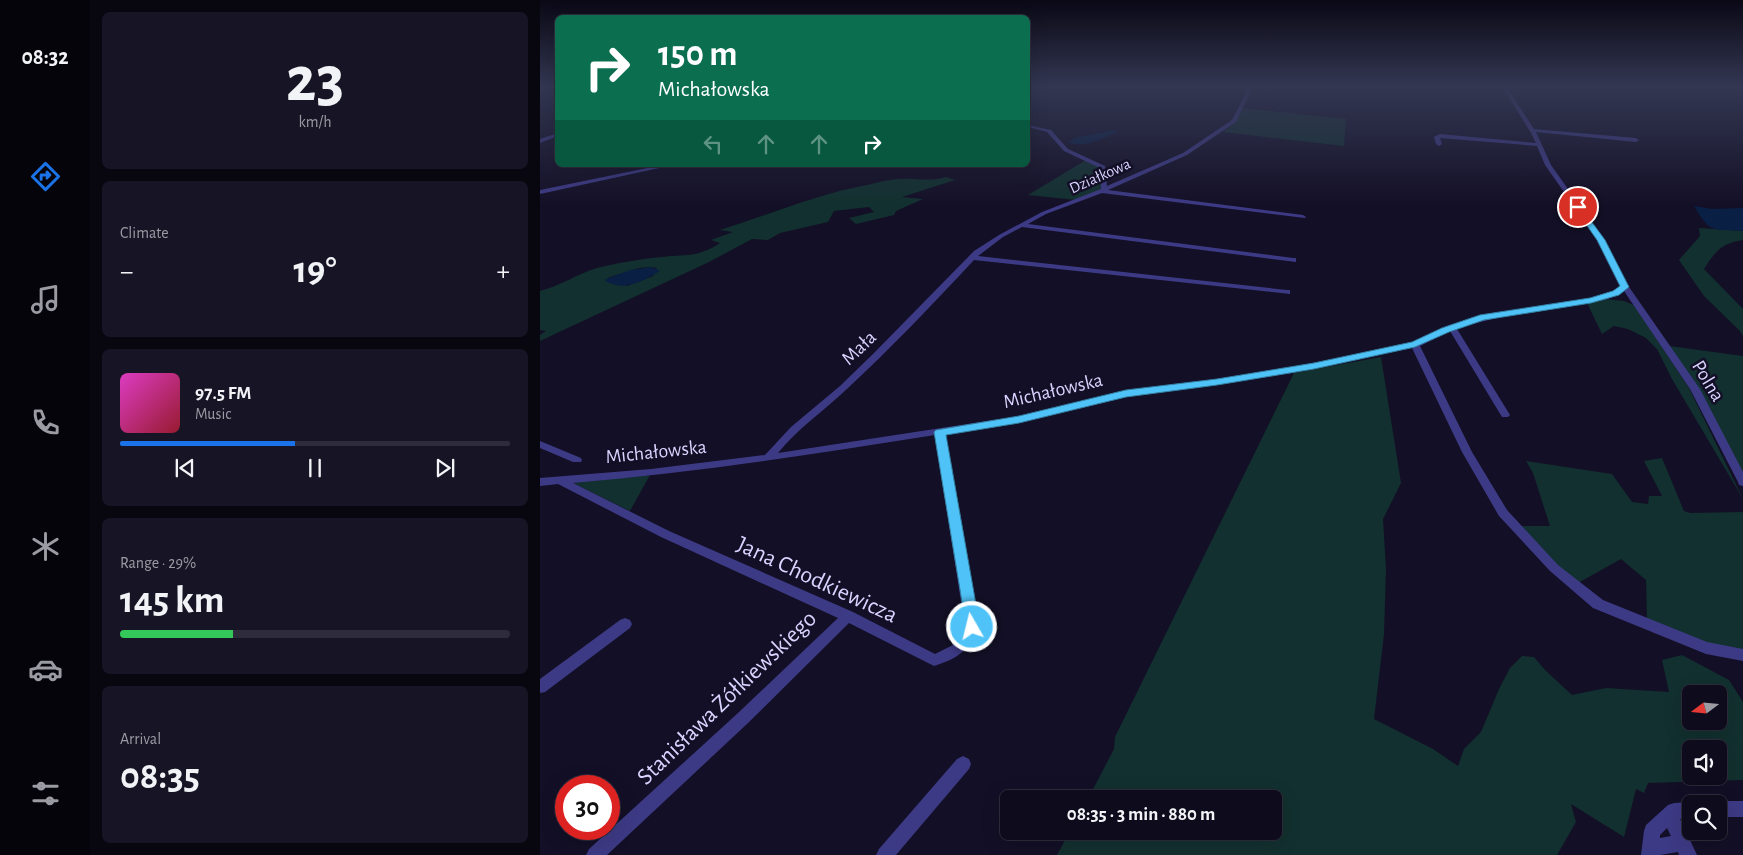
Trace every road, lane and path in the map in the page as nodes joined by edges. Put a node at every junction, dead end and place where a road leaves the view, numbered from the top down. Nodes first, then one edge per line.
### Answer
1 (1030, 126) edge
2 (1228, 126) edge
3 (1528, 126) edge
4 (1531, 130) junction
5 (555, 135) edge
6 (1636, 140) dead end
7 (540, 141) edge
8 (1440, 144) dead end
9 (1539, 145) junction
10 (661, 167) edge
11 (1103, 191) junction
12 (542, 192) edge
13 (1303, 217) dead end
14 (1021, 225) junction
15 (971, 259) junction
16 (1293, 260) dead end
17 (1624, 287) junction
18 (1286, 292) dead end
19 (1606, 296) junction
20 (1636, 304) junction
21 (1452, 327) junction
22 (1415, 344) junction
23 (1505, 415) dead end
24 (940, 432) junction
25 (540, 444) edge
26 (768, 458) junction
27 (577, 460) dead end
28 (558, 480) junction
29 (540, 482) edge
30 (1743, 482) edge
31 (848, 616) junction
32 (625, 624) dead end
33 (1743, 655) edge
34 (540, 687) edge
35 (963, 764) dead end
36 (1727, 809) edge
37 (1743, 809) edge
38 (1682, 811) edge
39 (1670, 815) junction
40 (1686, 849) edge
41 (1650, 851) edge
42 (595, 855) edge
43 (885, 855) edge

1 - 11 street
2 - 11 street, Działkowa
3 - 4 street, Polna
4 - 6 street
4 - 9 street, Polna
5 - 7 street
8 - 9 street
9 - 17 street, Polna
10 - 12 street
11 - 13 street
11 - 14 street, Działkowa
14 - 15 street, Działkowa
14 - 16 street
15 - 18 street
15 - 26 street, Mała
17 - 19 street, Michałowska
17 - 20 street, Polna
19 - 20 street
19 - 21 street, Michałowska
20 - 30 street, Polna
21 - 22 street, Michałowska
21 - 23 street
22 - 24 street, Michałowska
22 - 33 street
24 - 26 street, Michałowska
24 - 31 street, Jana Chodkiewicza
25 - 27 street
26 - 28 street, Michałowska
28 - 29 street, Michałowska
28 - 31 street, Jana Chodkiewicza
31 - 42 street, Stanisława Żółkiewskiego
32 - 34 street
35 - 43 street
36 - 37 street
38 - 39 street
39 - 40 street
39 - 41 street
40 - 41 street

